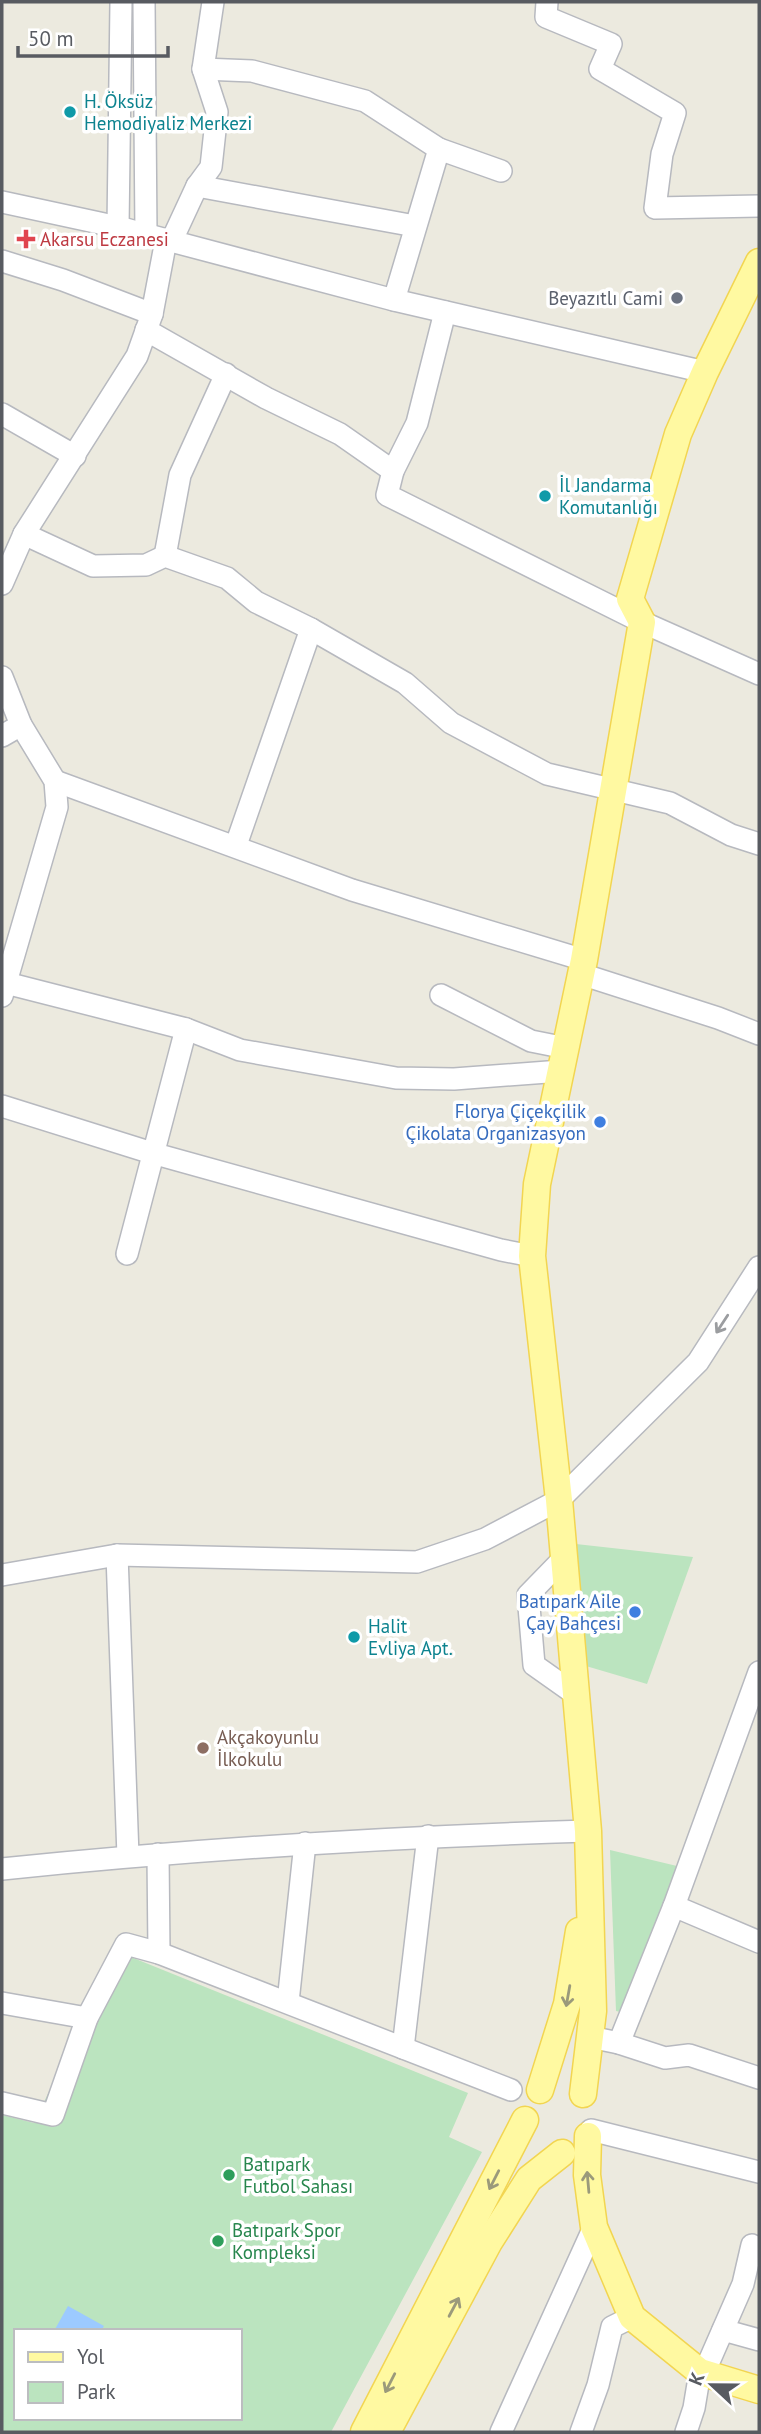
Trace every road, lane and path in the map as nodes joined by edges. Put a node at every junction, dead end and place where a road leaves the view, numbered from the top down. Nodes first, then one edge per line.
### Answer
1 (121, 2) edge
2 (144, 2) edge
3 (213, 2) edge
4 (547, 2) edge
5 (203, 69) junction
6 (439, 149) junction
7 (501, 172) dead end
8 (197, 186) junction
9 (2, 202) edge
10 (759, 206) edge
11 (415, 226) junction
12 (118, 227) junction
13 (161, 239) junction
14 (2, 261) edge
15 (759, 262) edge
16 (394, 300) junction
17 (445, 312) junction
18 (149, 322) junction
19 (705, 372) junction
20 (226, 374) junction
21 (2, 414) edge
22 (75, 456) junction
23 (393, 471) junction
24 (24, 534) junction
25 (165, 556) junction
26 (2, 584) edge
27 (642, 622) junction
28 (311, 629) junction
29 (759, 674) edge
30 (2, 677) edge
31 (21, 725) junction
32 (2, 736) edge
33 (55, 781) junction
34 (614, 789) junction
35 (759, 844) edge
36 (236, 845) junction
37 (583, 967) junction
38 (4, 989) edge
39 (441, 995) dead end
40 (186, 1029) junction
41 (759, 1034) edge
42 (563, 1060) junction
43 (2, 1106) edge
44 (152, 1153) junction
45 (127, 1254) dead end
46 (532, 1256) junction
47 (759, 1267) edge
48 (559, 1500) junction
49 (117, 1555) junction
50 (564, 1558) junction
51 (2, 1575) edge
52 (759, 1672) edge
53 (575, 1694) junction
54 (753, 1702) edge
55 (588, 1831) junction
56 (428, 1836) junction
57 (305, 1843) junction
58 (158, 1854) junction
59 (128, 1856) junction
60 (2, 1869) edge
61 (674, 1906) junction
62 (759, 1942) edge
63 (159, 1953) junction
64 (288, 2002) junction
65 (2, 2003) edge
66 (87, 2018) junction
67 (590, 2037) junction
68 (619, 2043) junction
69 (403, 2048) junction
70 (759, 2078) edge
71 (511, 2090) dead end
72 (540, 2090) junction
73 (583, 2094) junction
74 (2, 2103) edge
75 (525, 2120) junction
76 (590, 2133) junction
77 (562, 2153) junction
78 (759, 2172) edge
79 (594, 2227) junction
80 (752, 2245) dead end
81 (632, 2317) junction
82 (723, 2330) junction
83 (759, 2340) edge
84 (702, 2373) junction
85 (759, 2390) edge
86 (364, 2432) edge
87 (387, 2432) edge
88 (501, 2432) edge
89 (581, 2432) edge
90 (686, 2432) edge

1 - 12 street
2 - 13 street
3 - 5 street
4 - 10 street
5 - 6 street
5 - 8 street
6 - 7 street
6 - 11 street
8 - 11 street
8 - 13 street
9 - 12 street
11 - 16 street
12 - 13 street
13 - 16 street
13 - 18 street
14 - 18 street
15 - 19 main road
16 - 17 street
17 - 19 street
17 - 23 street
18 - 20 street
18 - 22 street
19 - 27 main road
20 - 23 street
20 - 25 street
21 - 22 street
22 - 24 street
23 - 27 street
24 - 25 street
24 - 26 street
25 - 28 street
27 - 29 street
27 - 34 main road
28 - 34 street
28 - 36 street
30 - 31 street
31 - 32 street
31 - 33 street
33 - 36 street
33 - 38 street
34 - 35 street
34 - 37 main road
36 - 37 street
37 - 41 street
37 - 42 main road
38 - 40 street
39 - 42 street
40 - 42 street
40 - 44 street
42 - 46 main road
43 - 44 street
44 - 45 street
44 - 46 street
46 - 48 main road
47 -> 48 street
48 - 49 street
48 - 50 main road
49 - 51 street
49 - 59 street
50 - 53 main road
50 - 53 street
52 - 54 street
53 - 55 main road
54 - 61 street
55 - 56 street
55 - 67 main road
55 -> 72 main road
56 - 57 street
56 - 69 street
57 - 58 street
57 - 64 street
58 - 59 street
58 - 63 street
59 - 60 street
61 - 62 street
61 - 68 street
63 - 64 street
63 - 66 street
64 - 69 street
65 - 66 street
66 - 74 street
67 - 68 street
67 - 73 main road
68 - 70 street
69 - 71 street
72 - 73 main road
72 - 75 main road
73 - 76 main road
75 - 77 main road
75 -> 86 main road
76 - 77 main road
76 - 78 street
79 -> 76 main road
87 -> 77 main road
79 - 81 main road
79 - 88 street
80 - 82 street
81 - 84 main road
81 - 89 street
82 - 83 street
82 - 84 street
84 - 85 main road
84 - 90 street

